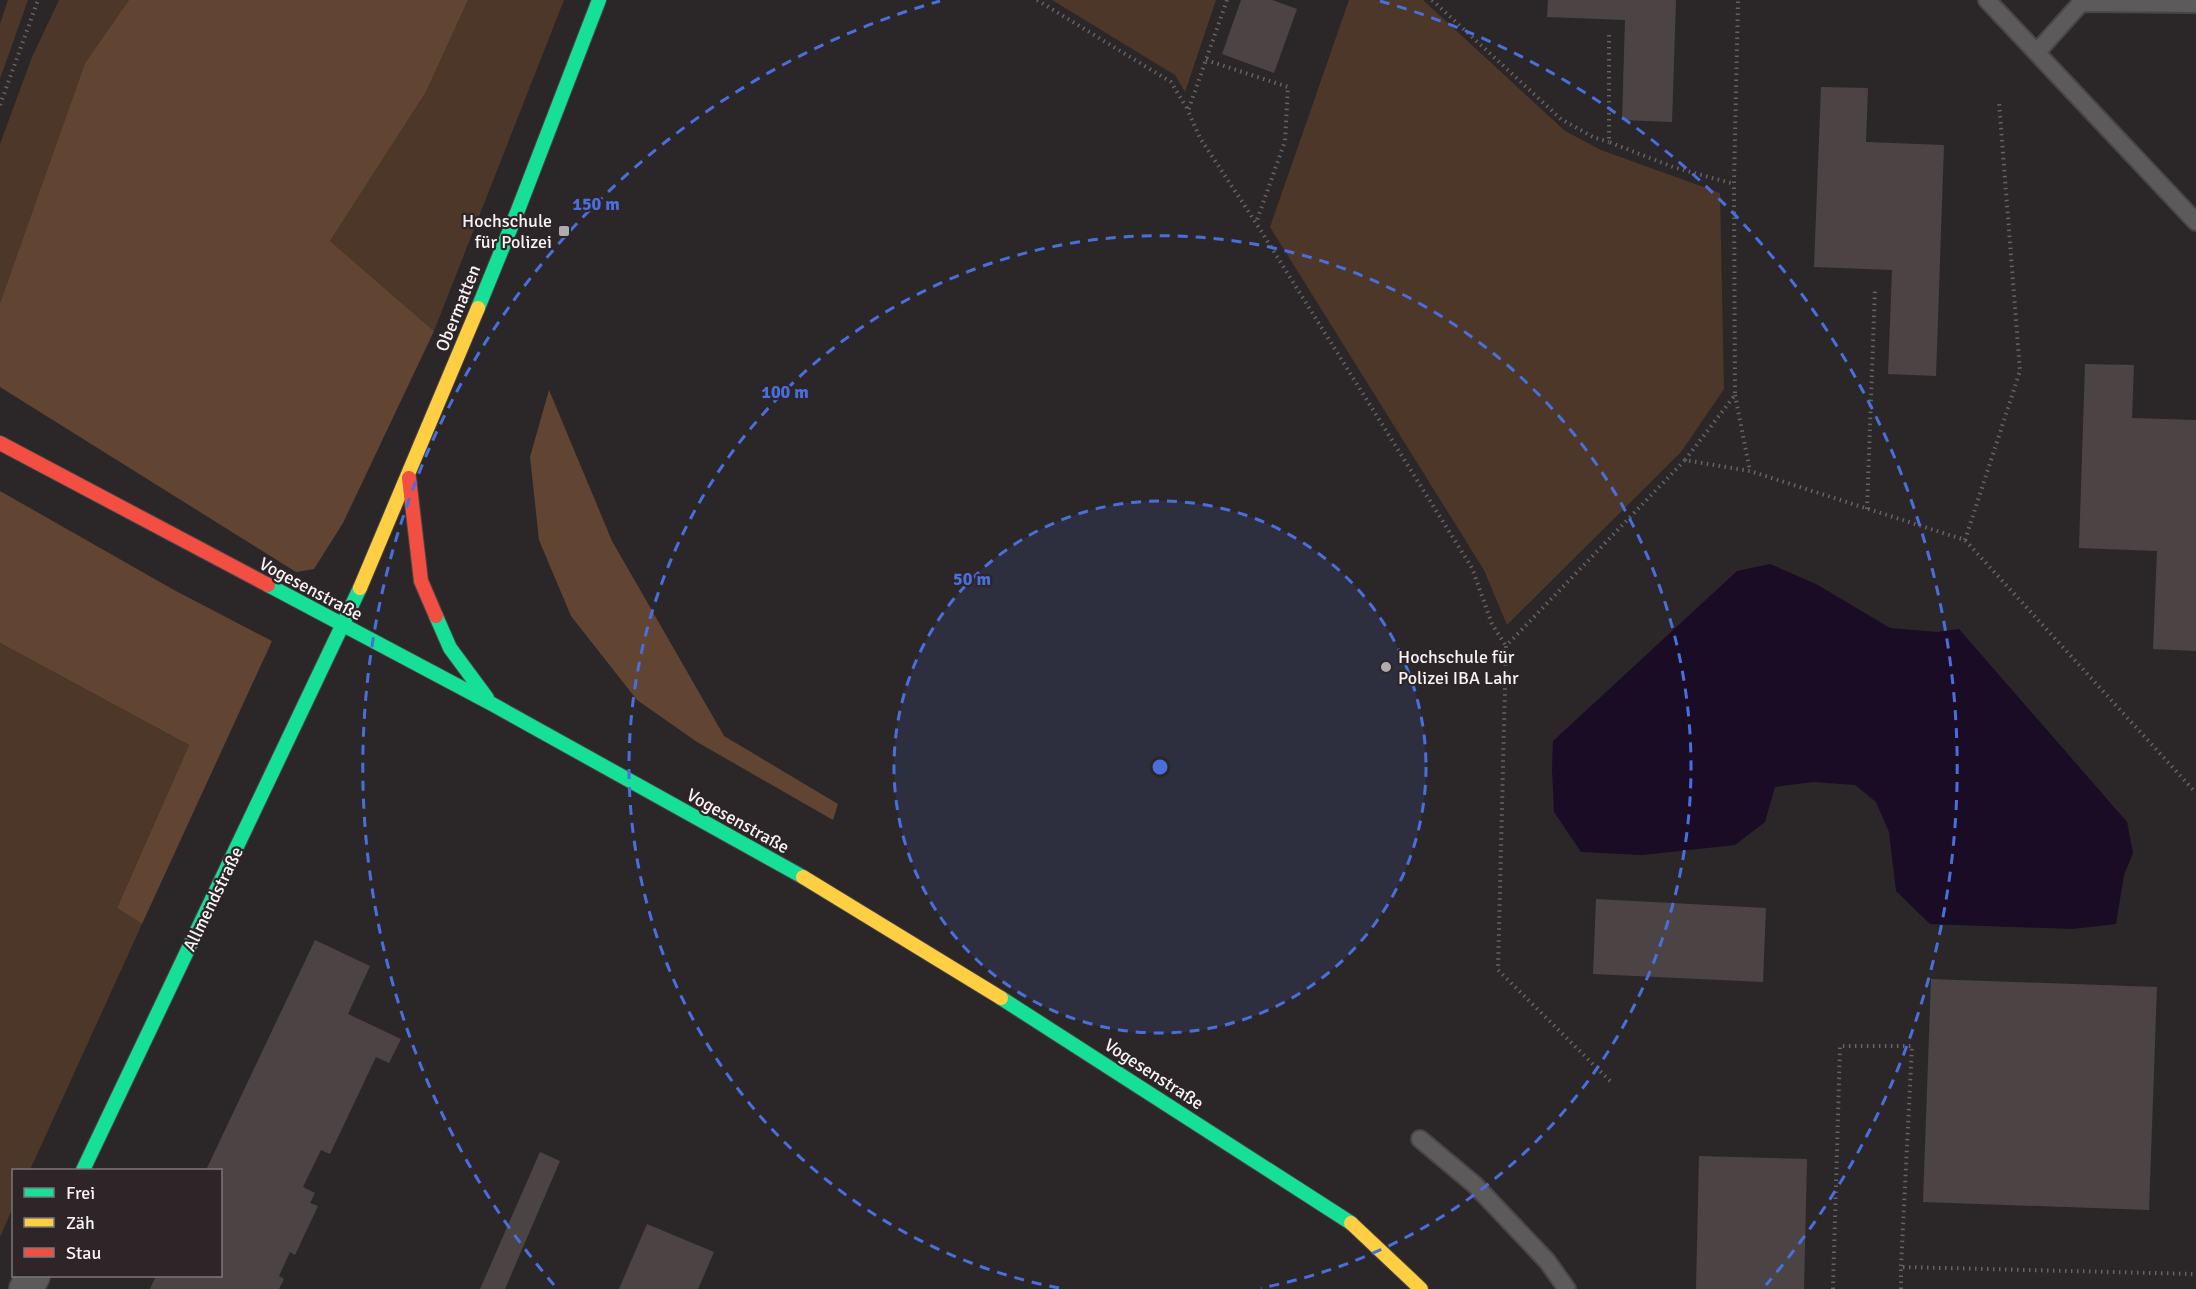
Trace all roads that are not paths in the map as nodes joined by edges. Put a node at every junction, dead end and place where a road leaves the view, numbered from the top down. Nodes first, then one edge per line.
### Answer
1 (598, 0) edge
2 (1987, 0) edge
3 (2196, 4) edge
4 (2037, 52) junction
5 (2196, 222) edge
6 (0, 443) edge
7 (409, 475) junction
8 (343, 627) junction
9 (492, 704) junction
10 (1420, 1139) dead end
11 (83, 1169) edge
12 (1421, 1289) edge
13 (1568, 1289) edge

1 - 7 street, Obermatten
2 - 4 lane
3 - 4 lane
4 - 5 lane
6 - 8 street, Vogesenstraße
7 - 8 street, Obermatten
7 - 9 street
8 - 9 street, Vogesenstraße
8 - 11 street, Allmendstraße
9 - 12 street, Vogesenstraße
10 - 13 lane

